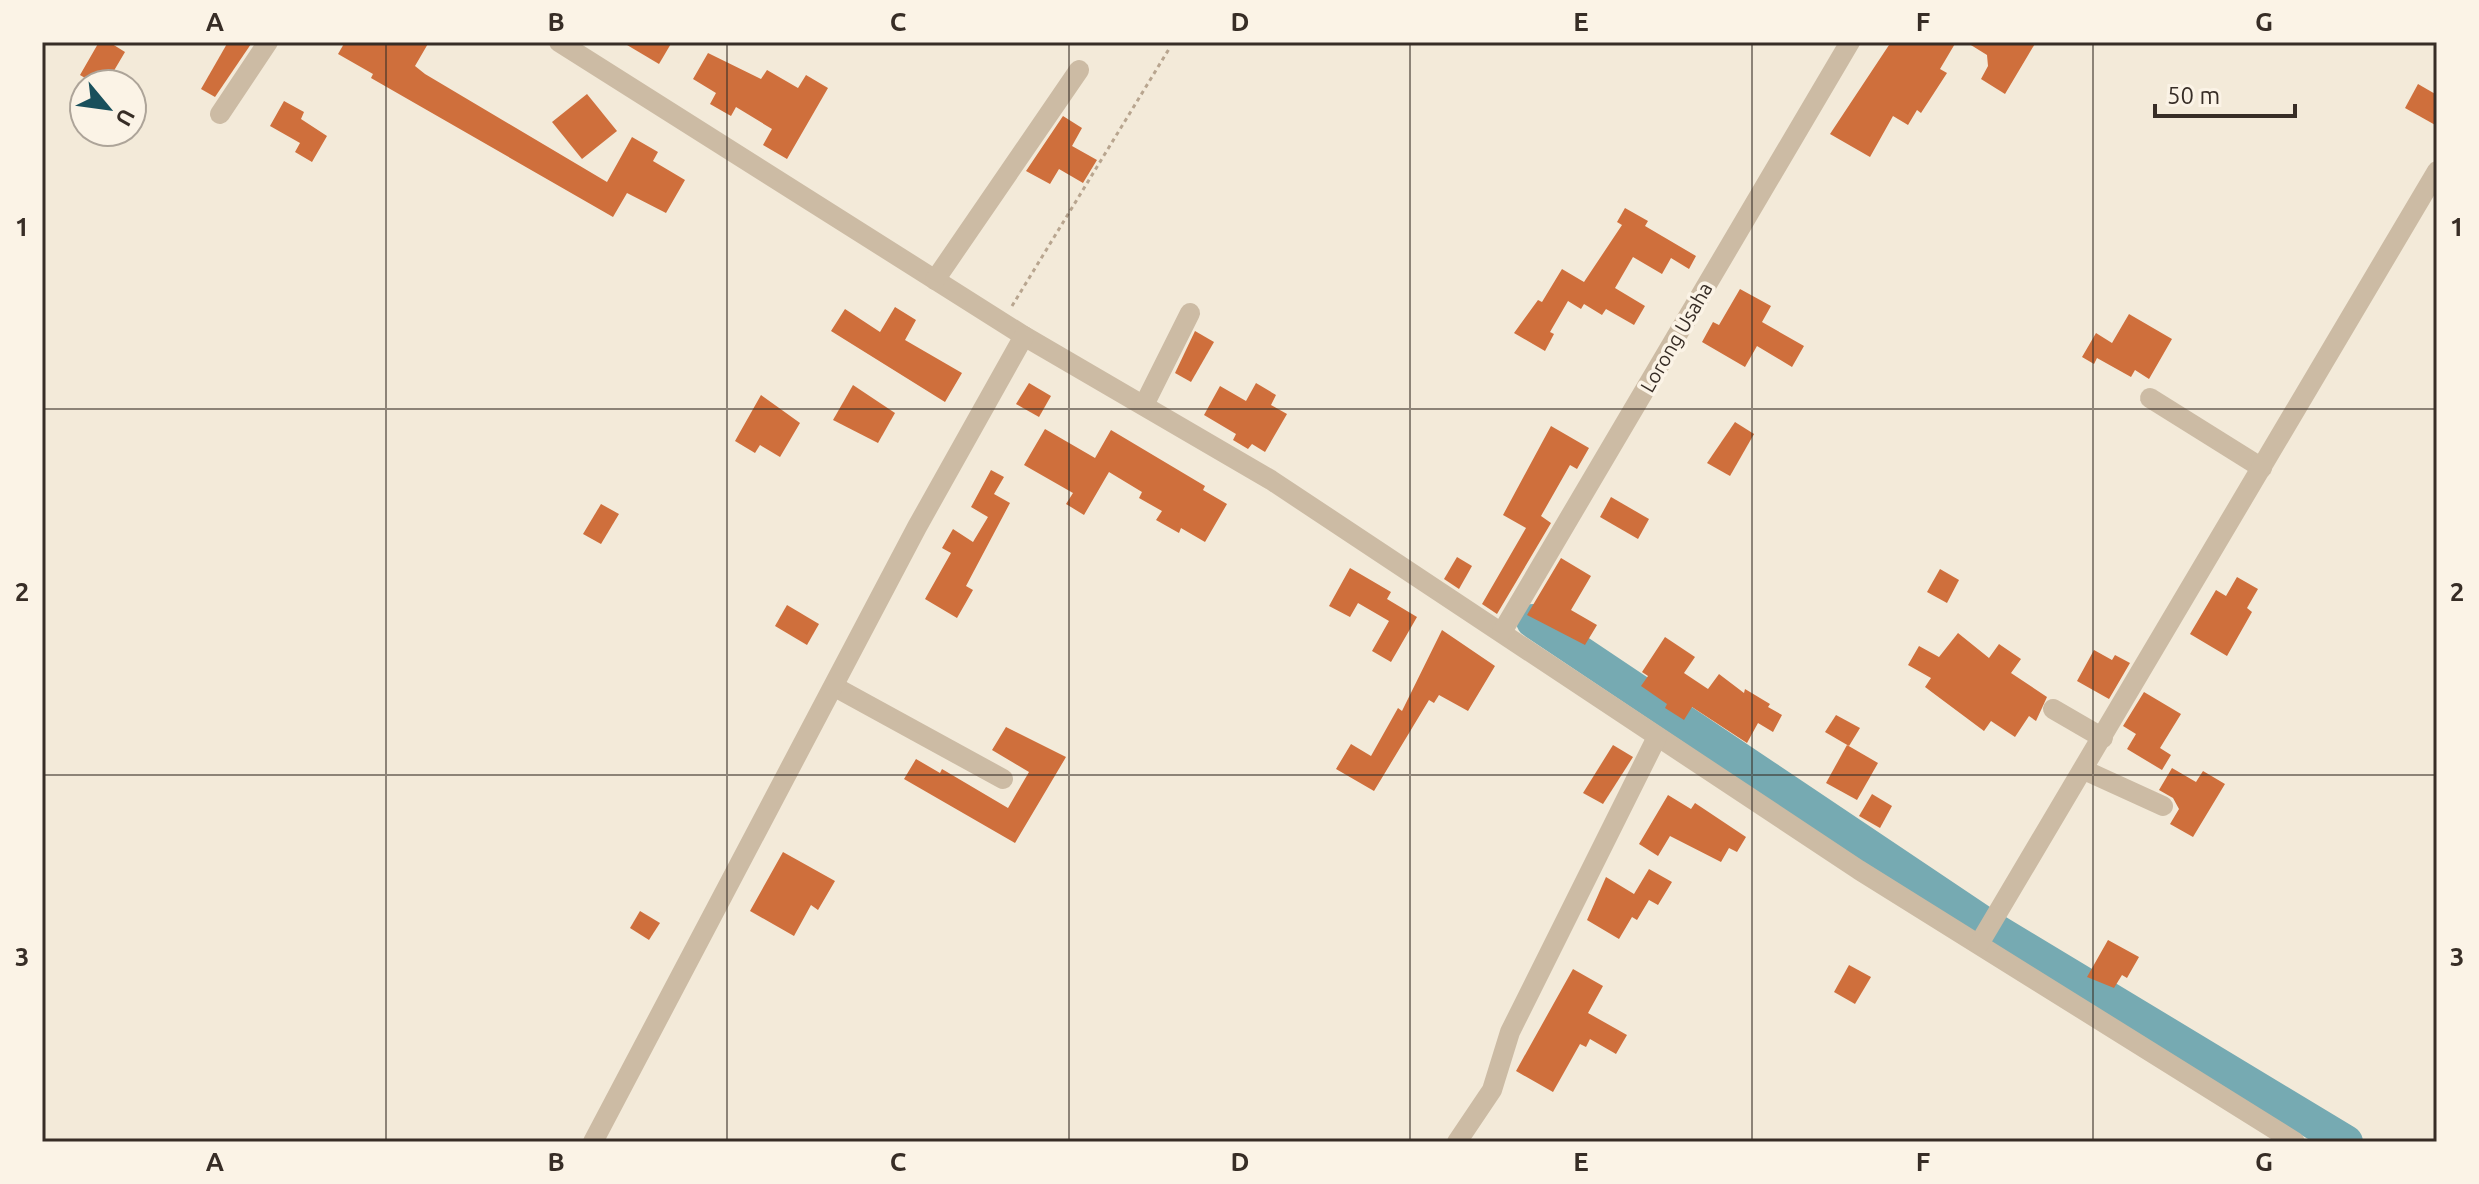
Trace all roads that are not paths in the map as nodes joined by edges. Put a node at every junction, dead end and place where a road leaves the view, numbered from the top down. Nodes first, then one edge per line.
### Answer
1 (268, 42) edge
2 (559, 42) edge
3 (1850, 42) edge
4 (1079, 70) dead end
5 (220, 114) dead end
6 (2437, 171) edge
7 (935, 280) junction
8 (1190, 313) dead end
9 (1024, 336) junction
10 (2150, 398) dead end
11 (1144, 405) junction
12 (2262, 468) junction
13 (1502, 632) junction
14 (835, 687) junction
15 (2053, 709) dead end
16 (1657, 737) junction
17 (2103, 738) junction
18 (2084, 770) junction
19 (1003, 779) dead end
20 (2163, 806) dead end
21 (1981, 939) junction
22 (593, 1142) edge
23 (1457, 1142) edge
24 (2295, 1142) edge

1 - 5 street
2 - 7 street
3 - 13 street, Lorong Usaha
4 - 7 street
6 - 12 street
7 - 9 street
8 - 11 street
9 - 11 street
9 - 14 street
10 - 12 street
11 - 13 street
12 - 17 street
13 - 16 street
14 - 19 street
14 - 22 street
15 - 17 street
16 - 21 street
16 - 23 street
17 - 18 street
18 - 20 street
18 - 21 street
21 - 24 street

